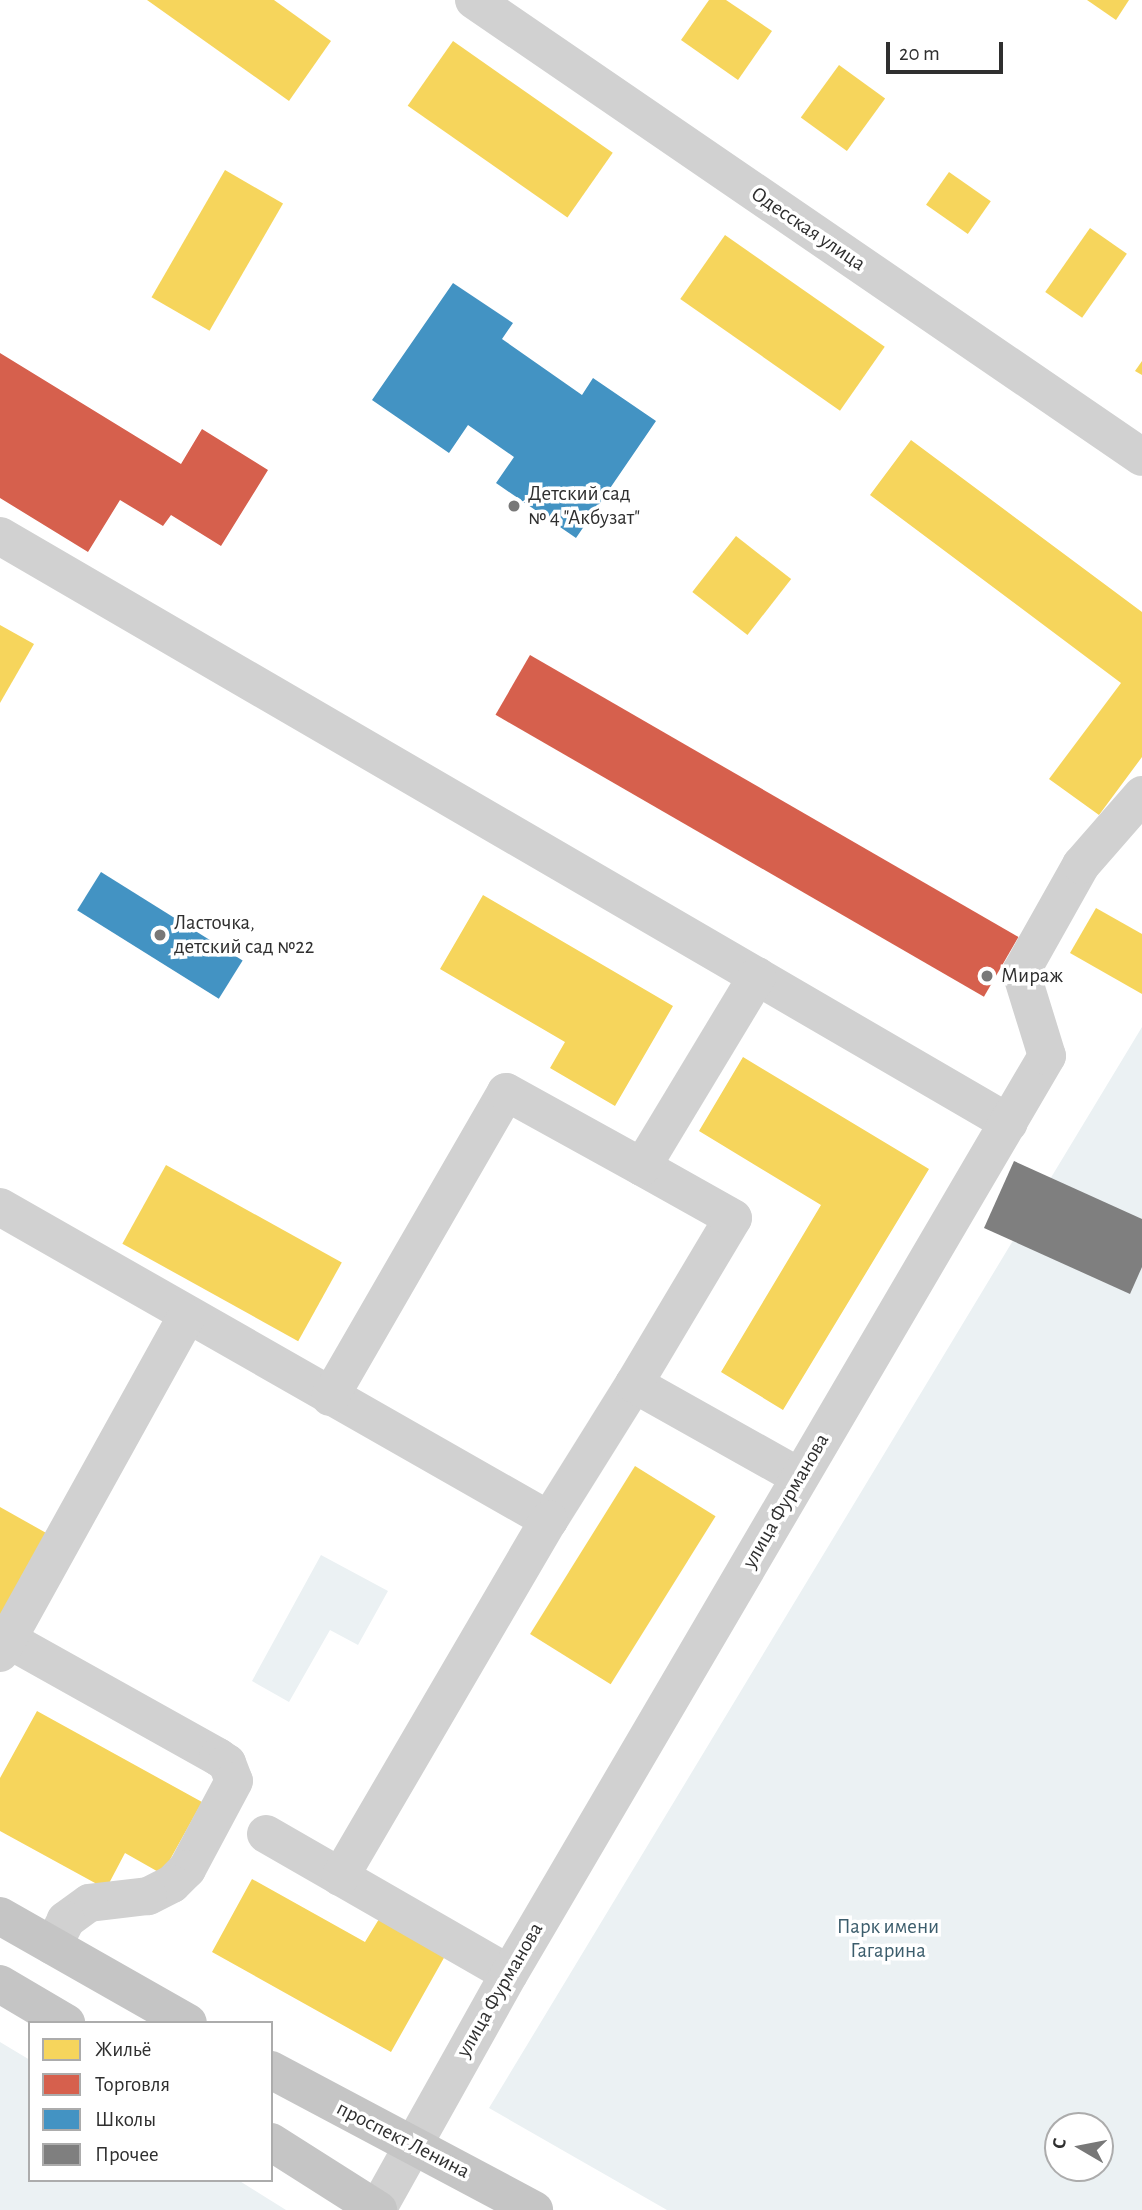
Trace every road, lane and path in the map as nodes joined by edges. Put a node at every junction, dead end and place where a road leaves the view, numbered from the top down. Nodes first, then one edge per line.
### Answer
1 (474, 0) edge
2 (1142, 457) edge
3 (0, 536) edge
4 (1142, 794) edge
5 (757, 976) junction
6 (1009, 1123) junction
7 (642, 1167) junction
8 (0, 1207) edge
9 (186, 1317) junction
10 (634, 1384) junction
11 (330, 1397) junction
12 (800, 1478) junction
13 (549, 1520) junction
14 (4, 1646) edge
15 (265, 1834) dead end
16 (340, 1877) junction
17 (0, 1916) edge
18 (52, 1946) junction
19 (509, 1974) junction
20 (0, 1984) edge
21 (63, 2021) edge
22 (184, 2021) edge
23 (273, 2071) edge
24 (273, 2143) edge
25 (411, 2147) junction
26 (377, 2210) edge
27 (534, 2210) edge

1 - 2 street, Одесская улица
3 - 5 street
4 - 6 street, улица Фурманова
5 - 6 street
5 - 7 street
6 - 12 street, улица Фурманова
7 - 10 street
7 - 11 street
8 - 9 street
9 - 11 street
9 - 14 street
10 - 12 street
10 - 13 street
11 - 13 street
12 - 19 street, улица Фурманова
13 - 16 street
14 - 18 street
15 - 16 street
16 - 19 street
17 - 18 main road
18 - 22 main road
19 - 25 street, улица Фурманова
20 - 21 main road
23 - 25 main road, проспект Ленина
24 - 26 main road
25 - 26 street, улица Фурманова
25 - 27 main road, проспект Ленина

